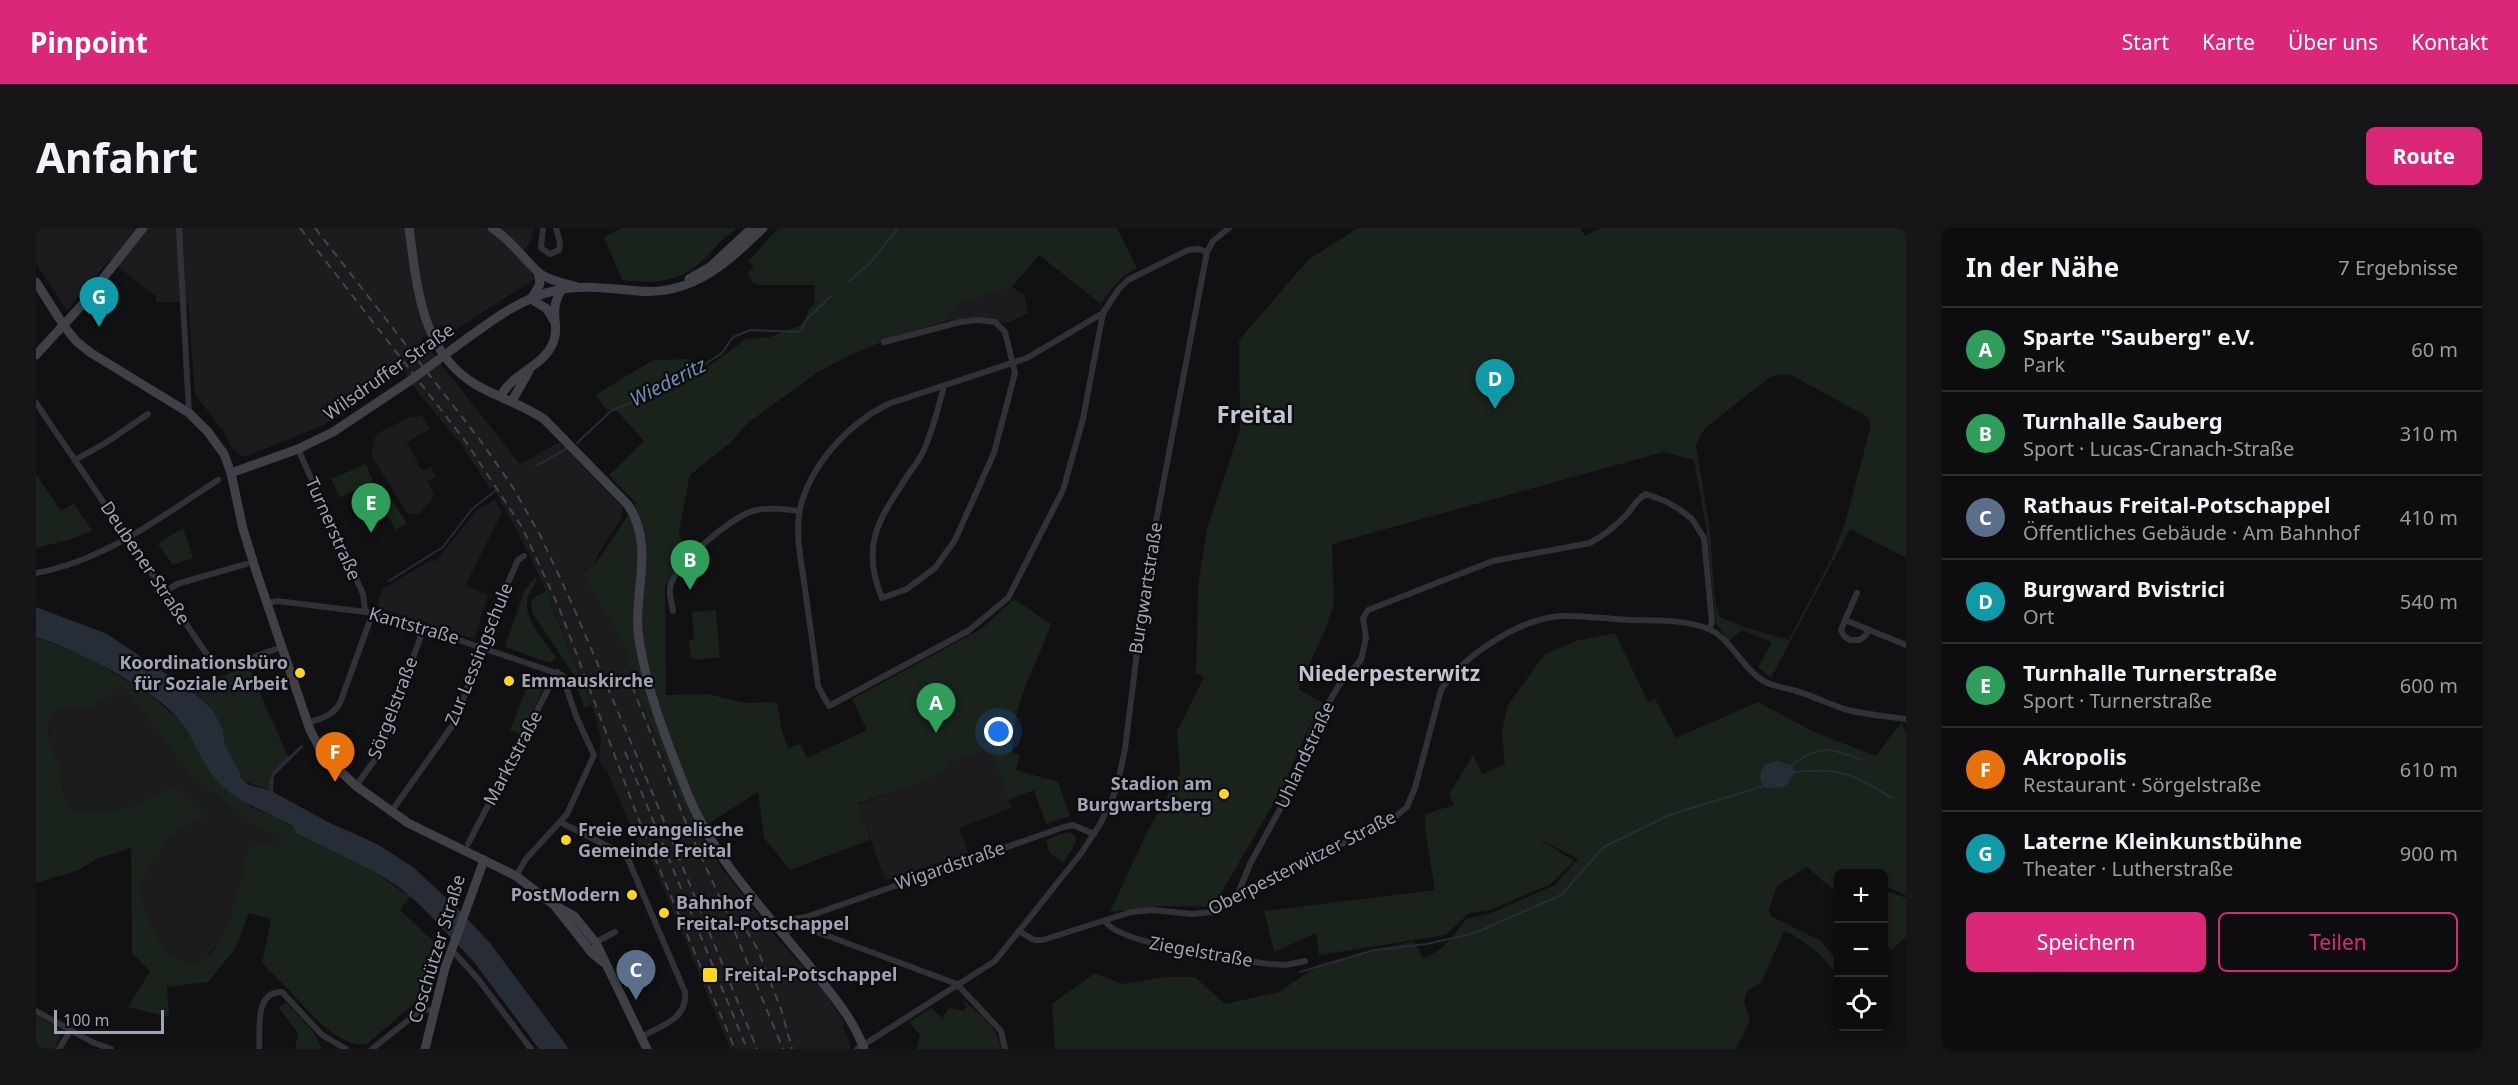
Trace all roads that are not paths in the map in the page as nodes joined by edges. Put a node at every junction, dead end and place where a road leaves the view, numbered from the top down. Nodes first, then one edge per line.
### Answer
1 (143, 228) edge
2 (179, 228) edge
3 (409, 228) edge
4 (492, 228) edge
5 (543, 228) edge
6 (556, 228) edge
7 (752, 228) edge
8 (763, 228) edge
9 (1229, 228) edge
10 (1207, 252) junction
11 (538, 272) junction
12 (36, 282) edge
13 (577, 287) junction
14 (561, 289) junction
15 (665, 290) junction
16 (531, 299) junction
17 (1103, 313) junction
18 (555, 323) junction
19 (64, 326) junction
20 (884, 342) dead end
21 (36, 355) edge
22 (1014, 364) junction
23 (532, 367) junction
24 (944, 386) junction
25 (501, 396) junction
26 (512, 401) junction
27 (36, 403) edge
28 (189, 413) junction
29 (148, 414) dead end
30 (298, 449) junction
31 (75, 460) junction
32 (231, 473) junction
33 (218, 480) dead end
34 (800, 512) junction
35 (129, 537) junction
36 (524, 556) dead end
37 (246, 564) dead end
38 (36, 573) edge
39 (164, 593) junction
40 (1857, 593) dead end
41 (267, 603) junction
42 (365, 610) junction
43 (673, 611) dead end
44 (374, 612) junction
45 (1845, 620) junction
46 (424, 627) junction
47 (1709, 628) junction
48 (1868, 629) junction
49 (1906, 645) edge
50 (482, 646) junction
51 (282, 647) junction
52 (556, 672) junction
53 (1906, 719) edge
54 (311, 722) junction
55 (356, 786) junction
56 (391, 812) junction
57 (560, 822) junction
58 (1094, 834) junction
59 (468, 844) dead end
60 (484, 860) junction
61 (516, 876) junction
62 (1235, 898) junction
63 (806, 917) junction
64 (1105, 920) junction
65 (781, 931) junction
66 (1019, 931) junction
67 (615, 932) dead end
68 (598, 941) dead end
69 (453, 945) junction
70 (1305, 961) dead end
71 (957, 984) junction
72 (36, 1011) edge
73 (434, 1011) junction
74 (70, 1031) junction
75 (645, 1035) junction
76 (861, 1048) edge
77 (58, 1049) edge
78 (111, 1049) edge
79 (259, 1049) edge
80 (346, 1049) edge
81 (372, 1049) edge
82 (425, 1049) edge
83 (531, 1049) edge
84 (648, 1049) edge
85 (1005, 1049) edge

1 - 19 main road
2 - 28 street
3 - 25 main road
4 - 11 main road, Wilsdruffer Straße
5 - 6 street
7 - 15 main road, Wilsdruffer Straße
8 - 15 main road, Wilsdruffer Straße
9 - 10 street
10 - 17 street
10 - 58 street, Burgwartstraße
11 - 13 main road, Wilsdruffer Straße
11 - 16 main road
12 - 19 main road
13 - 14 main road, Wilsdruffer Straße
13 - 15 main road, Wilsdruffer Straße
14 - 16 main road, Wilsdruffer Straße
14 - 18 main road
16 - 18 main road
16 - 30 main road, Wilsdruffer Straße, bridge
17 - 22 street
17 - 34 street
18 - 23 main road
19 - 21 main road
19 - 28 main road
20 - 22 street
22 - 24 street
22 - 24 street
23 - 25 main road
23 - 26 main road
24 - 34 street
25 - 26 main road
26 - 65 main road
27 - 31 street, Deubener Straße
28 - 32 main road
29 - 31 street
30 - 32 main road, Wilsdruffer Straße
30 - 42 street, Turnerstraße
31 - 35 street, Deubener Straße
32 - 41 main road
33 - 35 street
34 - 43 street
35 - 38 street
35 - 39 street, Deubener Straße
36 - 50 street, Zur Lessingschule
37 - 39 street
39 - 51 street, Deubener Straße
40 - 45 street
41 - 42 street, Kantstraße
41 - 51 main road
42 - 44 street, Kantstraße
44 - 46 street, Kantstraße
44 - 54 street
45 - 48 street
45 - 48 street
46 - 50 street, Kantstraße
46 - 55 street, Sörgelstraße
47 - 53 street
47 - 62 street, Oberpesterwitzer Straße
47 - 62 street, Uhlandstraße
48 - 49 street
50 - 52 street, Kantstraße
50 - 56 street, Zur Lessingschule
51 - 54 main road
52 - 57 street
52 - 59 street, Marktstraße
54 - 55 main road
55 - 56 main road
56 - 60 main road
57 - 61 street
57 - 75 street
58 - 63 street, Wigardstraße
58 - 66 street, Burgwartstraße
60 - 61 main road
60 - 69 main road, Coschützer Straße
61 - 75 main road
62 - 64 street, Oberpesterwitzer Straße
63 - 65 street, Wigardstraße
63 - 71 street
64 - 66 street, Oberpesterwitzer Straße
64 - 70 street, Ziegelstraße
65 - 76 main road
66 - 71 street
67 - 68 street
69 - 73 main road, Coschützer Straße
69 - 83 street
71 - 76 street
71 - 85 street
72 - 74 street
73 - 81 street
73 - 82 main road, Coschützer Straße
74 - 77 street
74 - 78 street
75 - 84 main road
79 - 80 street

